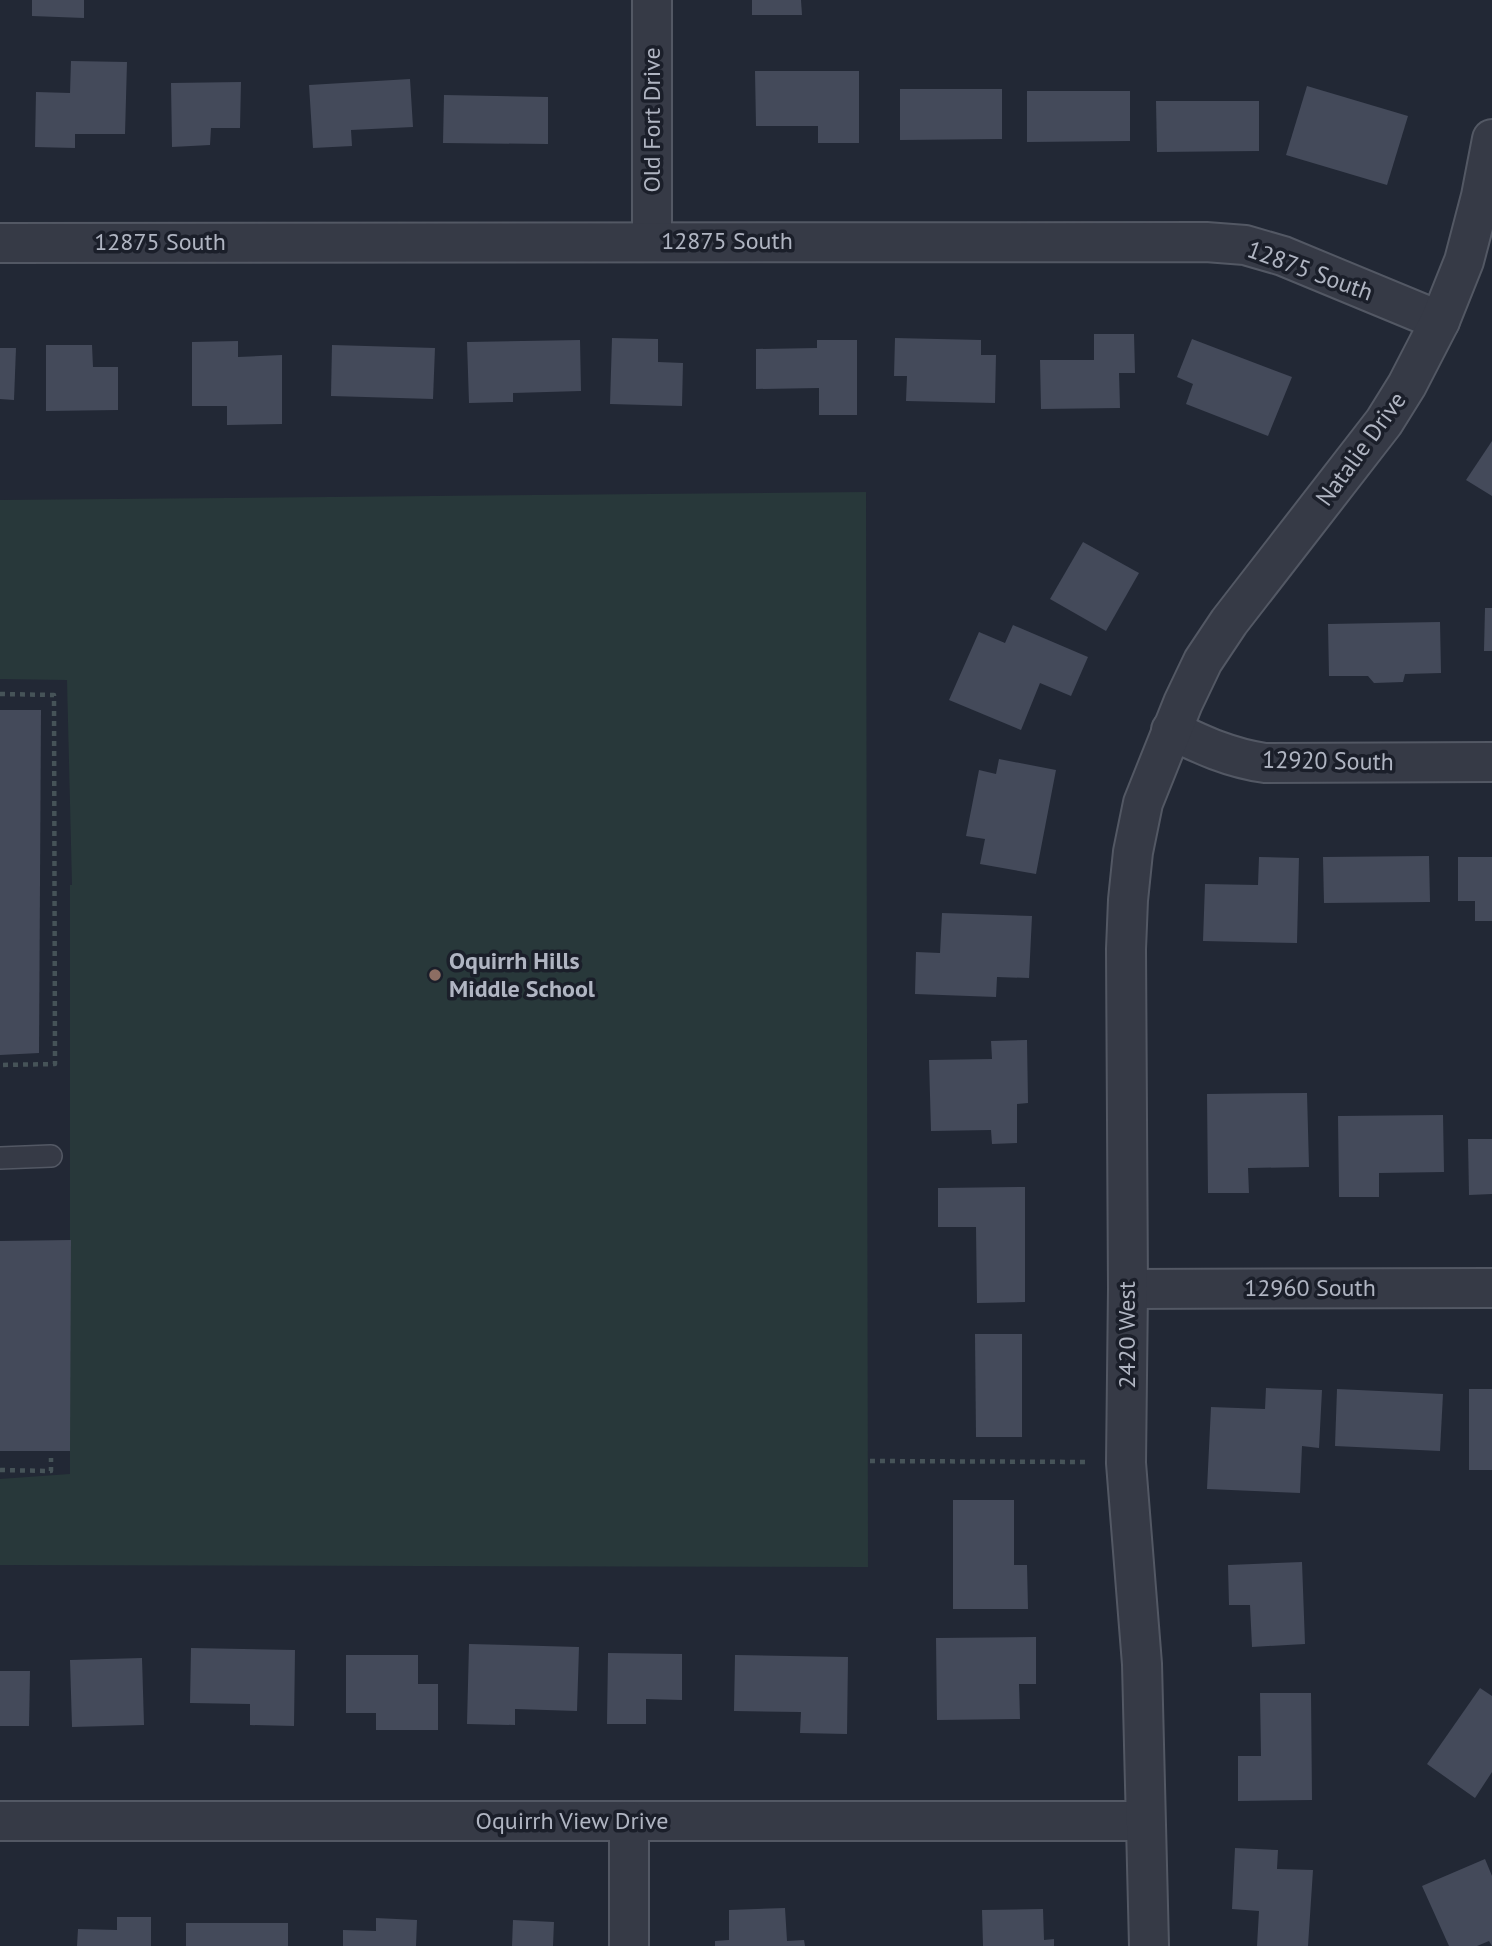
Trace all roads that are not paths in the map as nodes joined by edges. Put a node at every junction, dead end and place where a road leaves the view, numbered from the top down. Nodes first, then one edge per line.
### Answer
1 (652, 0) edge
2 (1492, 139) edge
3 (652, 241) junction
4 (0, 243) edge
5 (1440, 321) junction
6 (1171, 730) junction
7 (1492, 762) edge
8 (51, 1156) dead end
9 (0, 1158) edge
10 (1492, 1288) edge
11 (1128, 1289) junction
12 (0, 1821) edge
13 (629, 1821) junction
14 (1145, 1821) junction
15 (629, 1946) edge
16 (1149, 1946) edge

1 - 3 street, Old Fort Drive
2 - 5 street, Natalie Drive
3 - 4 street, 12875 South
3 - 5 street, 12875 South
5 - 6 street, Natalie Drive
6 - 7 street, 12920 South
6 - 11 street, 2420 West
8 - 9 lane
10 - 11 street, 12960 South
11 - 14 street, 2420 West
12 - 13 street, Oquirrh View Drive
13 - 14 street, Oquirrh View Drive
13 - 15 street
14 - 16 street, 2420 West

